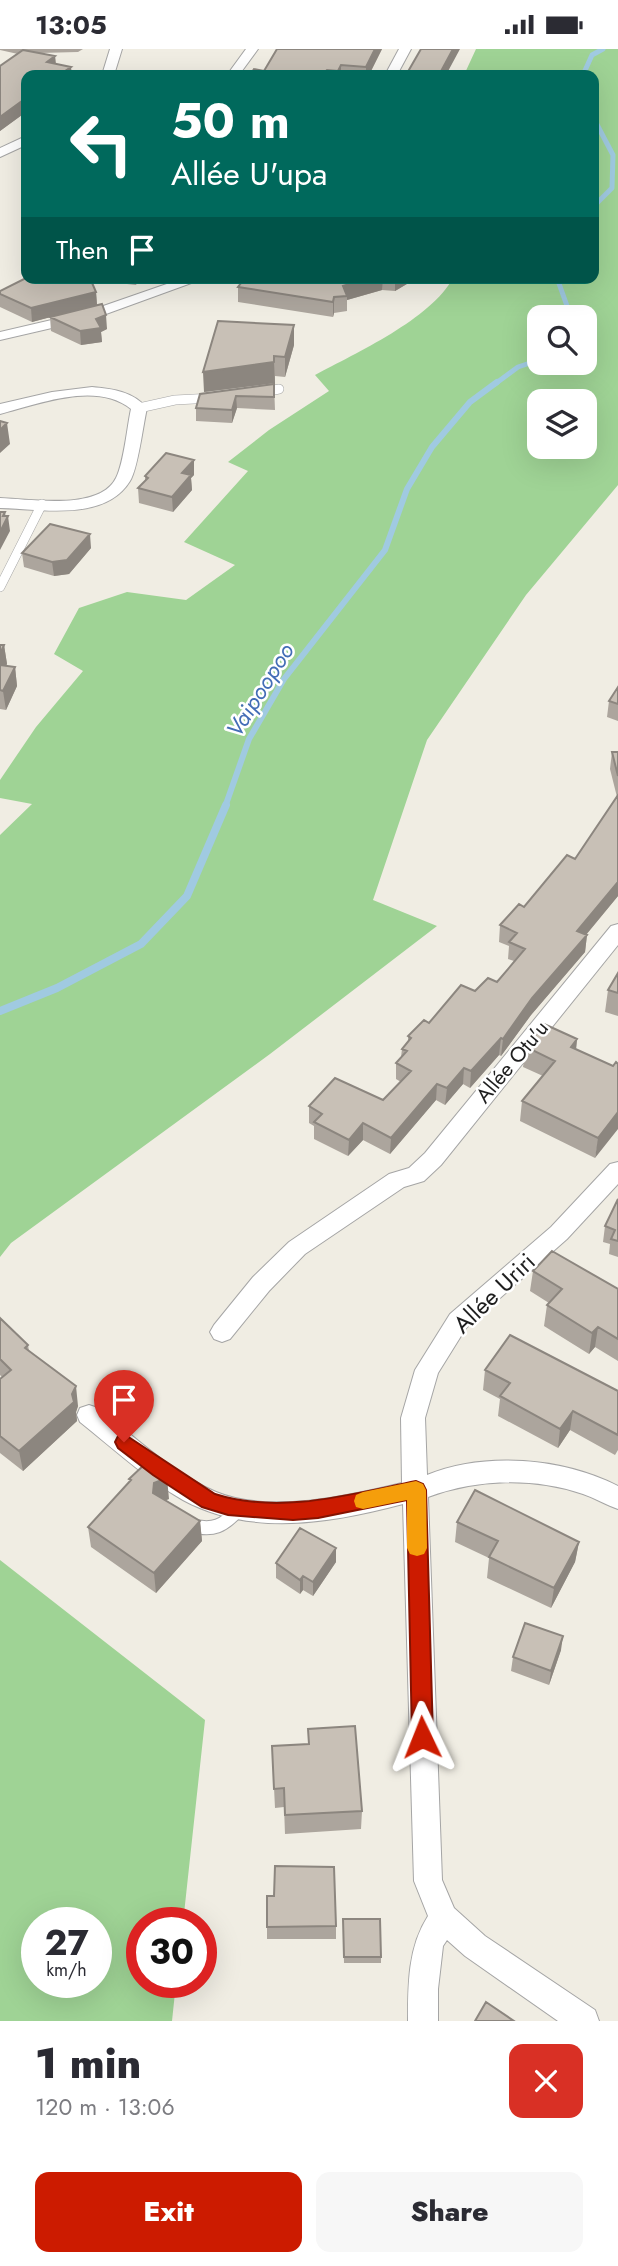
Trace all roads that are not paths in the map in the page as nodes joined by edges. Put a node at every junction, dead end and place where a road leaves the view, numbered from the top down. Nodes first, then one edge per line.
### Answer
1 (117, 49) edge
2 (253, 49) edge
3 (405, 49) edge
4 (109, 70) edge
5 (237, 70) edge
6 (394, 70) edge
7 (21, 142) edge
8 (0, 153) edge
9 (180, 284) edge
10 (0, 336) edge
11 (279, 389) dead end
12 (255, 394) edge
13 (228, 397) edge
14 (139, 408) junction
15 (0, 409) edge
16 (0, 503) edge
17 (42, 504) junction
18 (0, 587) edge
19 (618, 931) edge
20 (618, 1170) edge
21 (222, 1332) dead end
22 (89, 1415) dead end
23 (416, 1490) junction
24 (618, 1497) edge
25 (240, 1508) junction
26 (174, 1516) edge
27 (444, 1918) junction
28 (422, 2021) edge
29 (584, 2021) edge

1 - 4 street
2 - 5 street
3 - 6 street
7 - 8 street
9 - 10 street
11 - 12 lane
13 - 14 lane
14 - 15 street
14 - 17 street
16 - 17 street
17 - 18 lane
19 - 21 street, Allée Otu'u
20 - 23 street, Allée Uriri
22 - 25 street
23 - 24 street
23 - 25 street
23 - 27 street, Allée Uriri
25 - 26 lane
27 - 28 street
27 - 29 street

